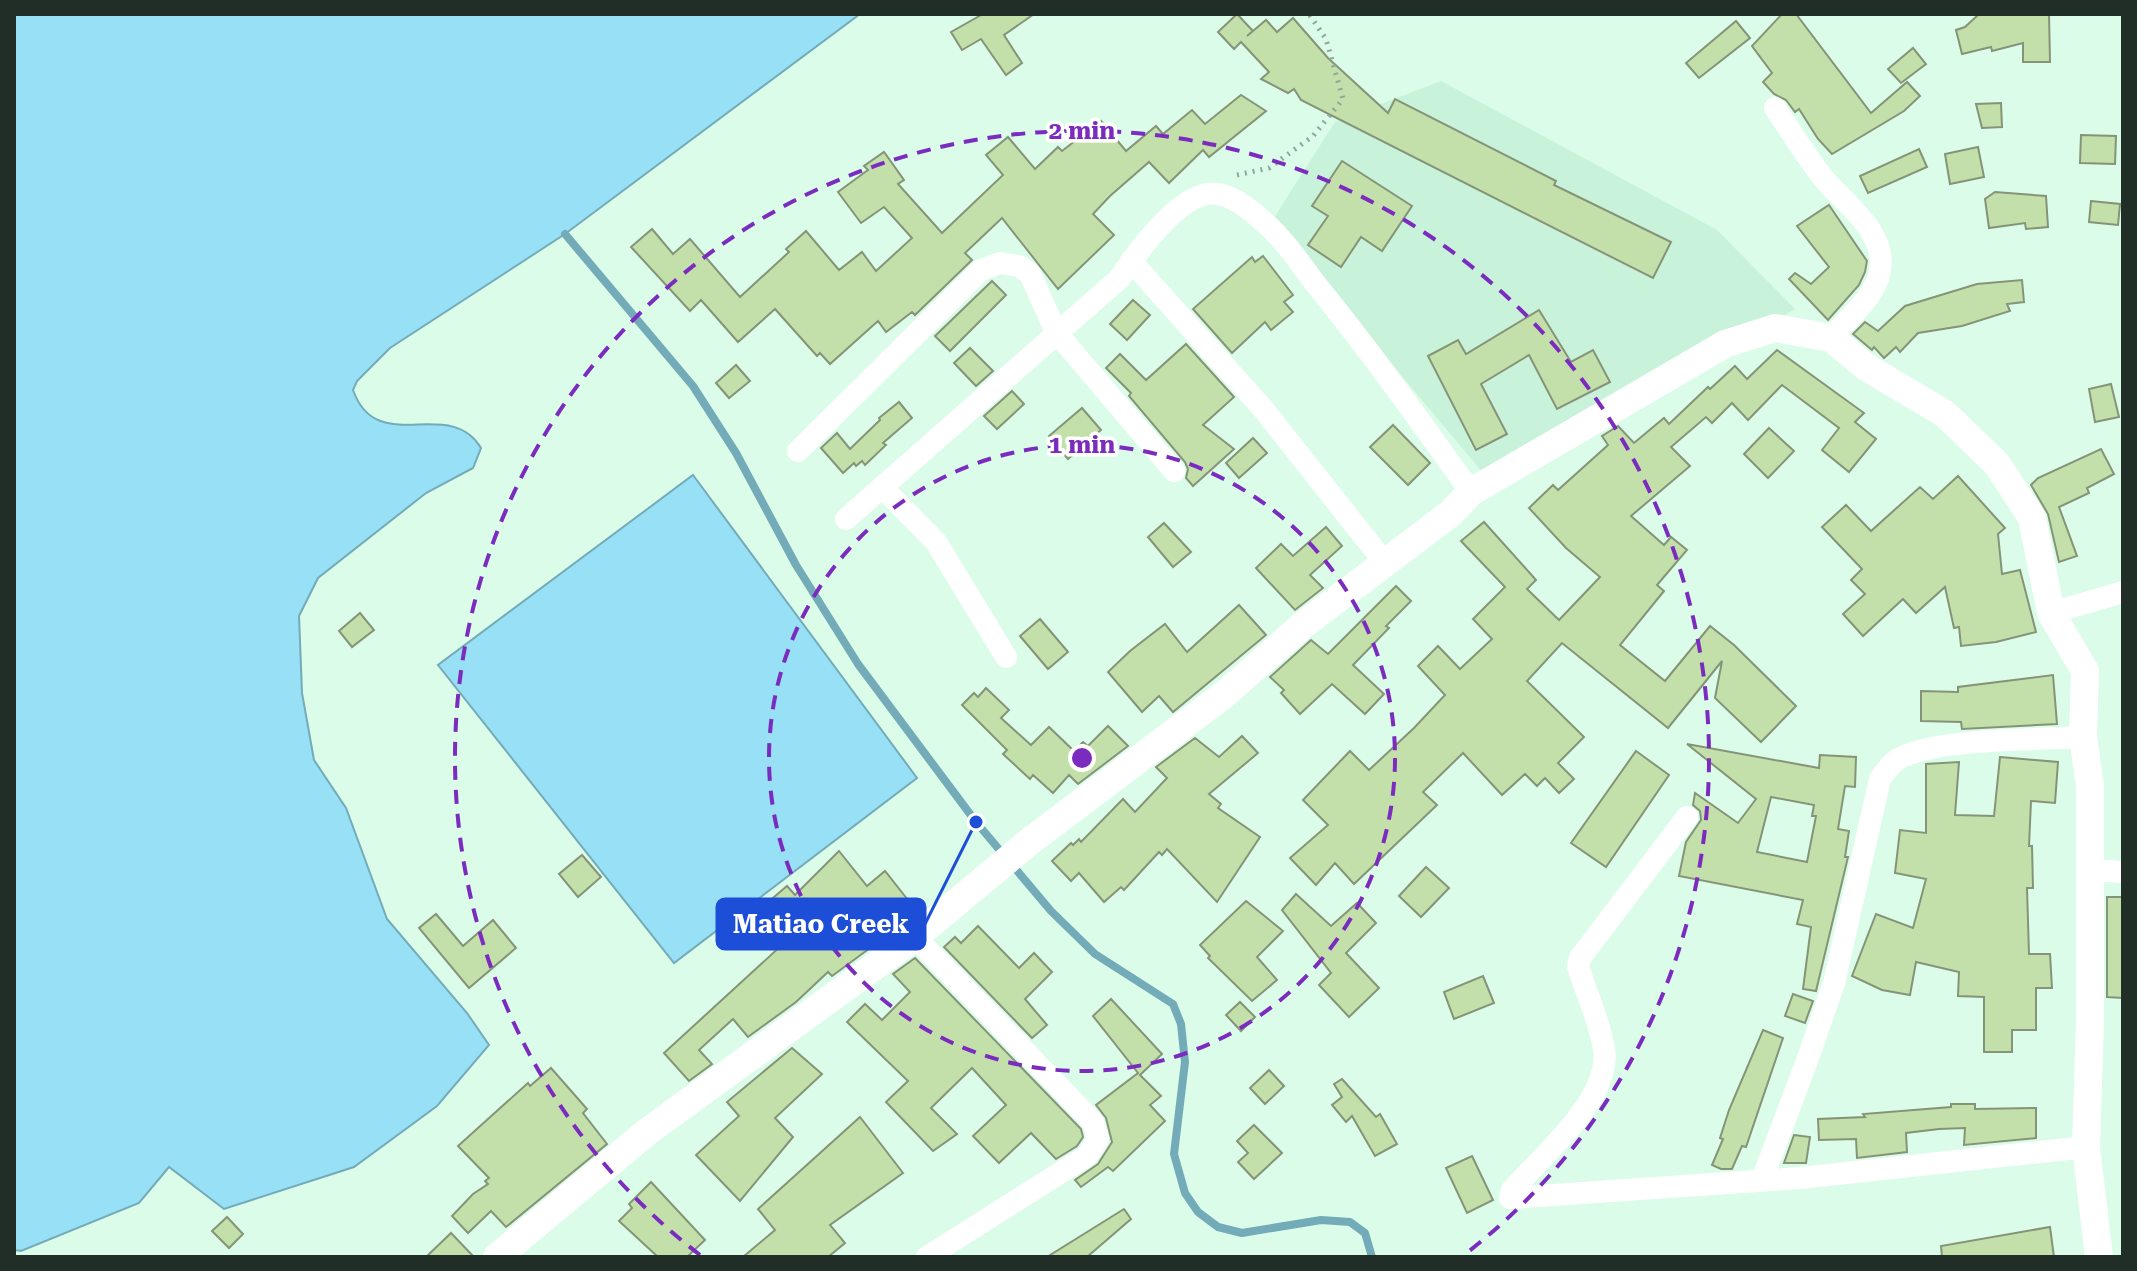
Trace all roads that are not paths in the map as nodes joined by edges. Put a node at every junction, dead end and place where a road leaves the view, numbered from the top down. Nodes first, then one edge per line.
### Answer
1 (1775, 108) dead end
2 (1131, 261) junction
3 (1056, 332) junction
4 (1831, 338) junction
5 (798, 451) dead end
6 (1174, 471) dead end
7 (882, 487) junction
8 (1471, 492) junction
9 (846, 519) dead end
10 (1385, 563) junction
11 (2123, 592) edge
12 (2051, 613) junction
13 (1006, 657) dead end
14 (2083, 737) junction
15 (1687, 817) dead end
16 (2089, 870) junction
17 (2123, 872) edge
18 (915, 937) junction
19 (2086, 1147) junction
20 (1762, 1180) junction
21 (501, 1256) edge
22 (927, 1257) edge
23 (2099, 1257) edge

1 - 4 street
2 - 3 street
2 - 8 street
2 - 10 street
3 - 5 street
3 - 6 street
3 - 7 street
4 - 8 street
4 - 12 street
7 - 9 street
7 - 13 street
8 - 10 street
10 - 18 street
11 - 12 street
12 - 14 street
14 - 16 street
14 - 20 street
15 - 20 street
16 - 17 street
16 - 19 street
18 - 21 street
18 - 22 street
19 - 20 street
19 - 23 street

